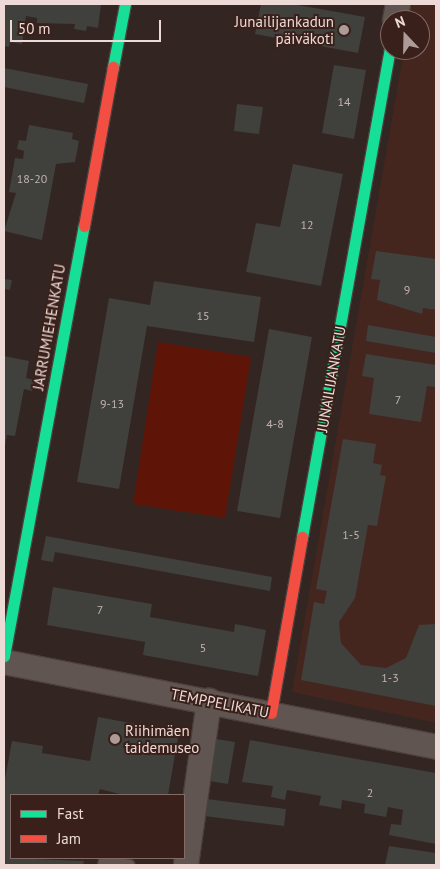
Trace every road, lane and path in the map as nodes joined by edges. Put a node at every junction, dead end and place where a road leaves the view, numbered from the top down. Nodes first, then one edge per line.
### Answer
1 (125, 4) edge
2 (387, 60) edge
3 (4, 656) edge
4 (4, 662) edge
5 (209, 701) junction
6 (271, 712) junction
7 (436, 747) edge
8 (103, 865) edge
9 (129, 865) edge
10 (186, 865) edge

1 - 3 street, JARRUMIEHENKATU
2 - 6 street, JUNAILIJANKATU
4 - 5 street, TEMPPELIKATU
5 - 6 street, TEMPPELIKATU
5 - 10 street
6 - 7 street, TEMPPELIKATU
8 - 9 lane

